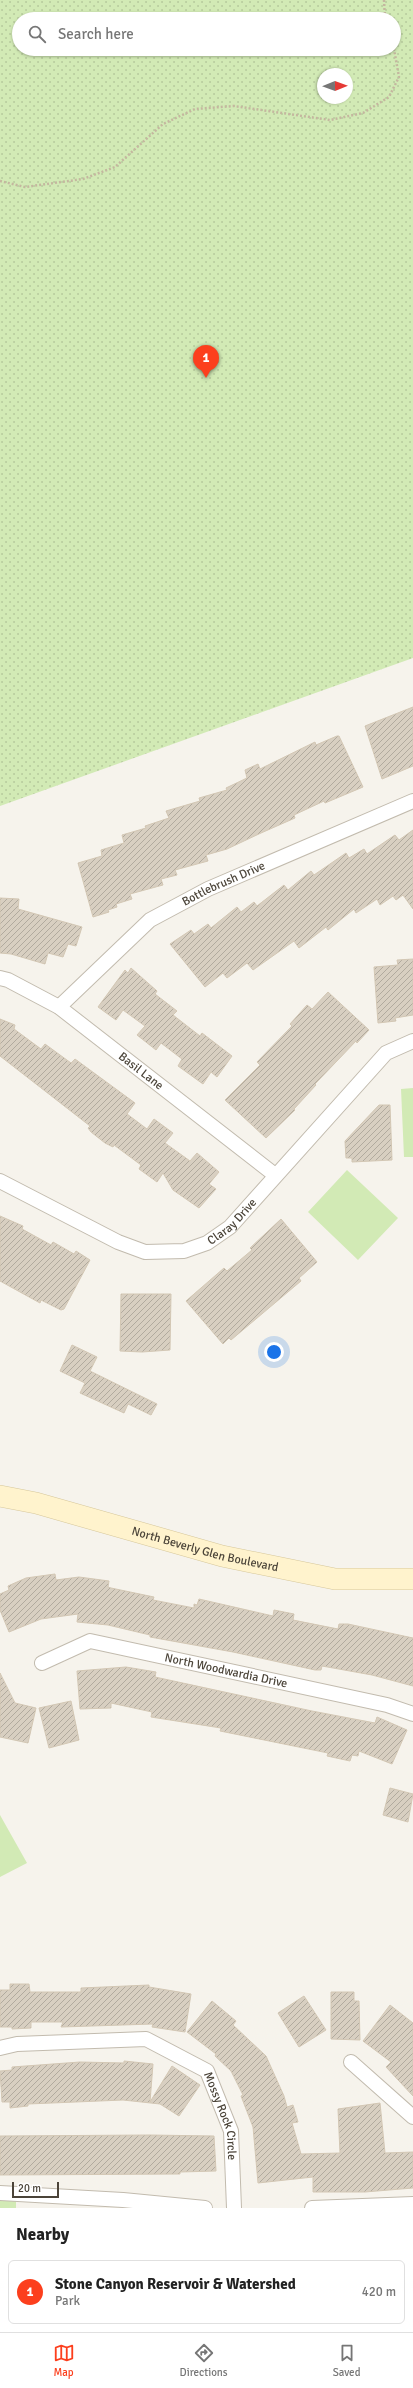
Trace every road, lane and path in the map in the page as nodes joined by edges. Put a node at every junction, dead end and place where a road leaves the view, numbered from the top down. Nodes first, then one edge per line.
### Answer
1 (384, 0) edge
2 (385, 12) edge
3 (395, 56) edge
4 (0, 182) edge
5 (413, 800) edge
6 (0, 978) edge
7 (59, 1007) junction
8 (413, 1041) edge
9 (275, 1175) junction
10 (0, 1181) edge
11 (0, 1496) edge
12 (413, 1579) edge
13 (42, 1662) dead end
14 (413, 1714) edge
15 (0, 2048) edge
16 (351, 2062) dead end
17 (413, 2117) edge
18 (0, 2193) edge
19 (123, 2204) edge
20 (413, 2204) edge
21 (205, 2208) edge
22 (234, 2208) edge
23 (312, 2208) edge

1 - 2 path
3 - 4 path
5 - 7 street, Bottlebrush Drive
6 - 7 street, Basil Lane
7 - 9 street, Basil Lane
8 - 9 street, Claray Drive
9 - 10 street, Claray Drive
11 - 12 main road, North Beverly Glen Boulevard
13 - 14 street, North Woodwardia Drive
15 - 22 street, Mossy Rock Circle
16 - 17 street
18 - 19 street
19 - 21 street
20 - 23 street

